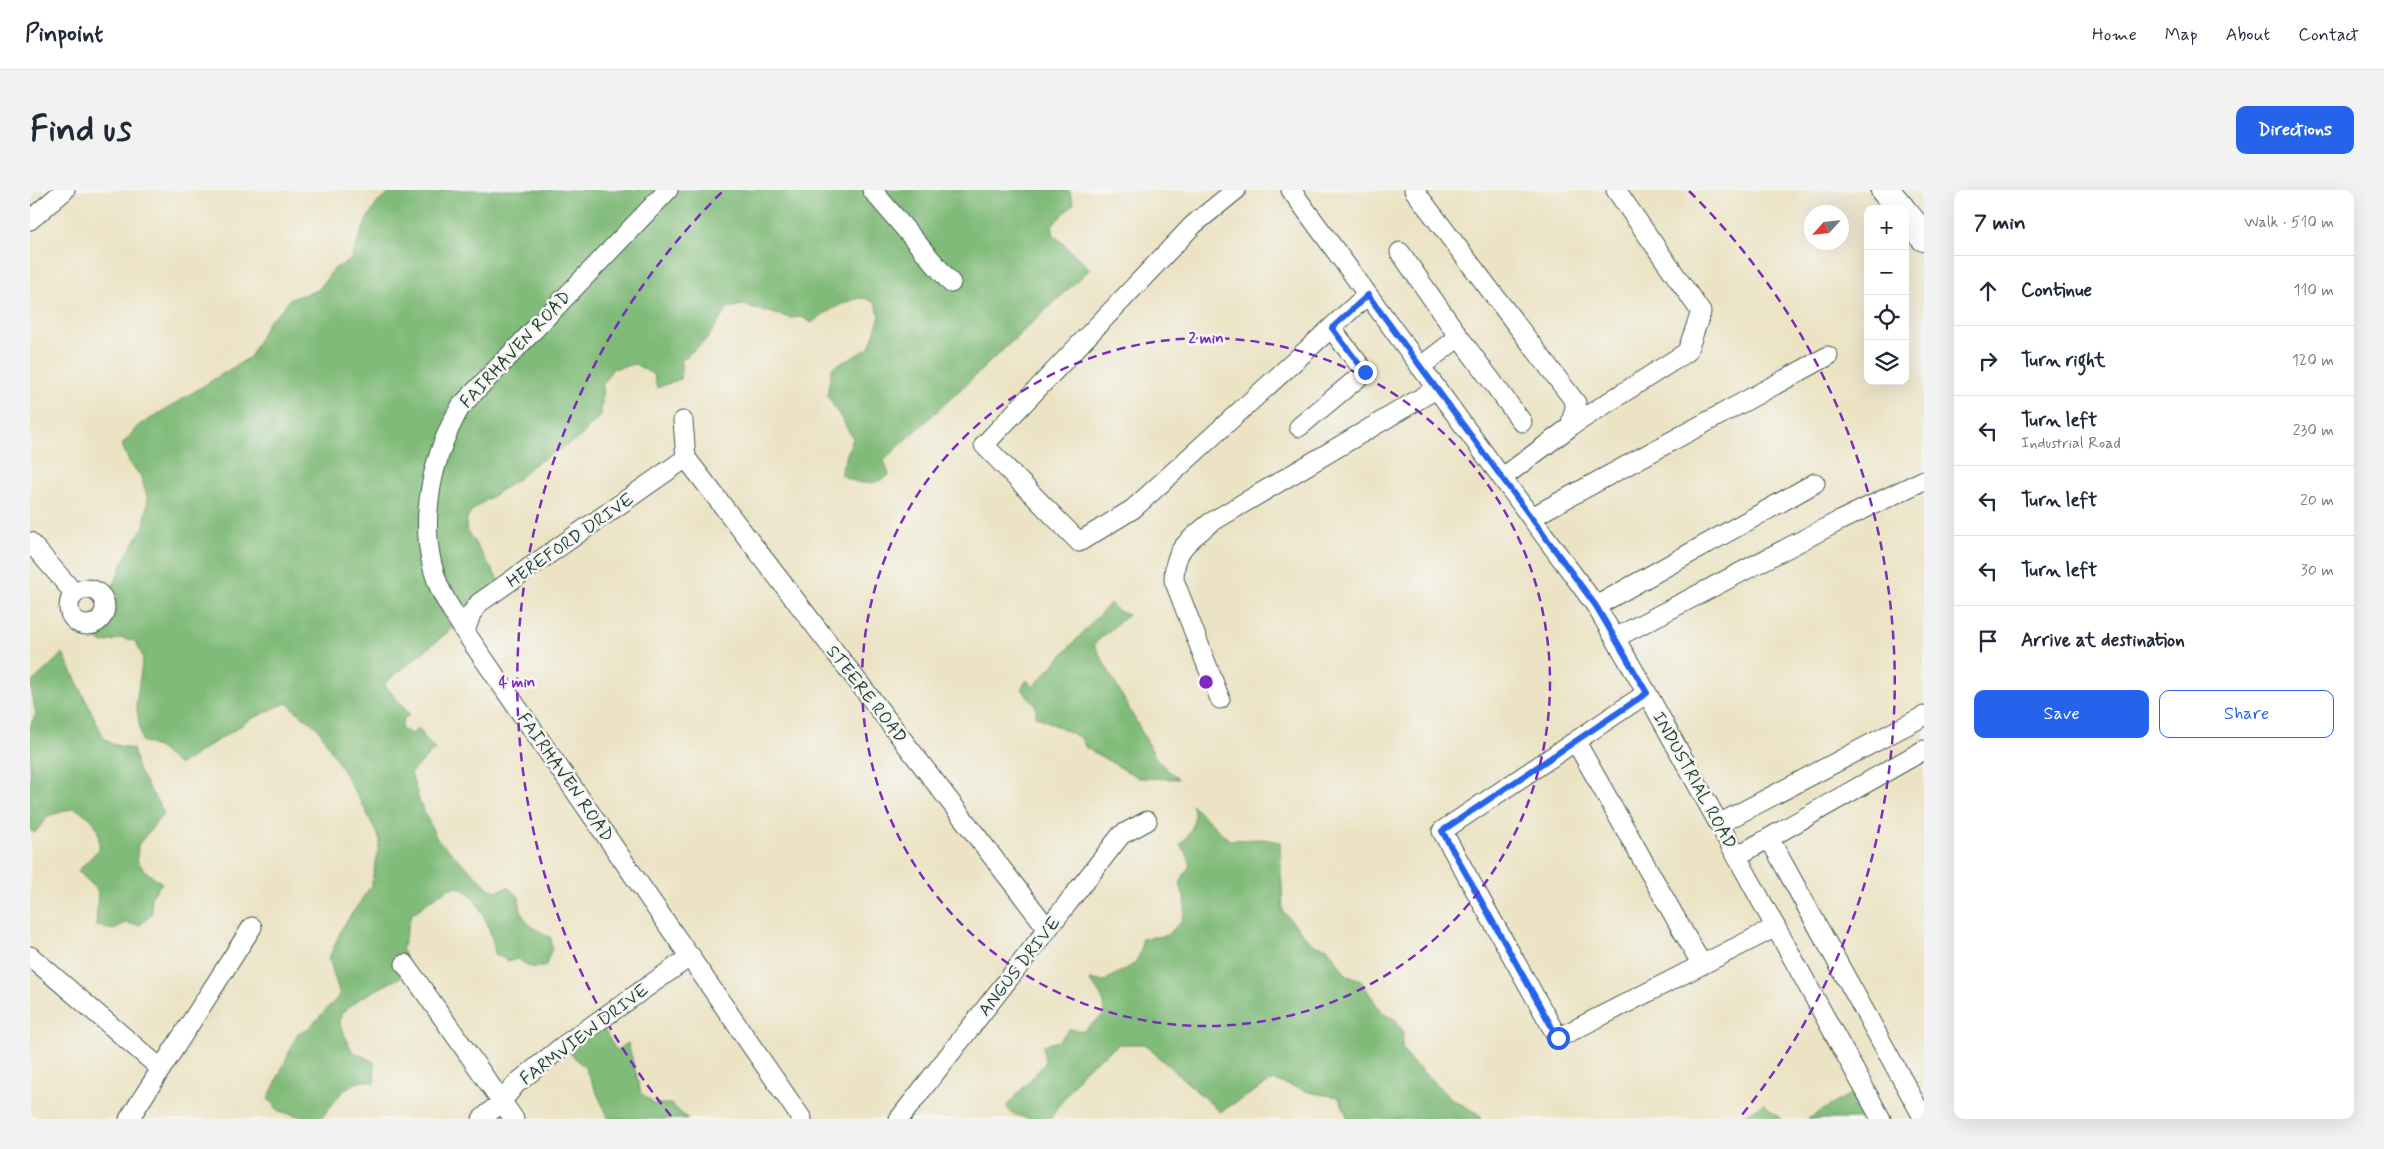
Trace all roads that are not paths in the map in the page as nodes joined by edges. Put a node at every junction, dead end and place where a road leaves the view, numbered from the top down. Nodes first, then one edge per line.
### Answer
1 (65, 190) edge
2 (668, 190) edge
3 (872, 190) edge
4 (1236, 190) edge
5 (1291, 190) edge
6 (1414, 190) edge
7 (1616, 190) edge
8 (1885, 190) edge
9 (1898, 205) edge
10 (1909, 219) edge
11 (30, 220) edge
12 (1924, 237) edge
13 (1400, 252) dead end
14 (952, 283) dead end
15 (1368, 295) junction
16 (1332, 328) junction
17 (1459, 337) junction
18 (1828, 356) dead end
19 (1420, 367) junction
20 (1436, 389) junction
21 (683, 421) dead end
22 (1522, 422) dead end
23 (1299, 427) dead end
24 (1568, 428) junction
25 (686, 458) junction
26 (1502, 478) junction
27 (1924, 480) edge
28 (1815, 483) dead end
29 (1532, 518) junction
30 (30, 542) edge
31 (75, 594) dead end
32 (1596, 606) junction
33 (466, 632) junction
34 (1615, 638) junction
35 (1647, 693) junction
36 (1220, 699) dead end
37 (1924, 716) edge
38 (1576, 742) junction
39 (1924, 750) edge
40 (1147, 821) dead end
41 (1720, 824) junction
42 (1769, 838) junction
43 (1737, 856) junction
44 (252, 927) dead end
45 (1776, 927) junction
46 (1048, 929) junction
47 (30, 956) edge
48 (691, 956) junction
49 (405, 964) dead end
50 (1702, 965) junction
51 (160, 1068) junction
52 (501, 1102) junction
53 (129, 1119) edge
54 (482, 1119) edge
55 (514, 1119) edge
56 (802, 1119) edge
57 (900, 1119) edge
58 (1880, 1119) edge
59 (1924, 1119) edge

1 - 11 street
2 - 33 street, FAIRHAVEN ROAD
3 - 14 street
4 - 16 street
5 - 15 street, INDUSTRIAL ROAD
6 - 24 street
7 - 24 street
8 - 9 highway
10 - 12 highway
13 - 17 street
15 - 16 street
15 - 19 street, INDUSTRIAL ROAD
16 - 23 street
17 - 19 street
17 - 22 street
18 - 29 street
19 - 20 street, INDUSTRIAL ROAD
20 - 26 street, INDUSTRIAL ROAD
20 - 36 street
21 - 25 street
24 - 26 street
25 - 33 street, HEREFORD DRIVE
25 - 46 street, STEERE ROAD
26 - 29 street, INDUSTRIAL ROAD
27 - 34 street
28 - 32 street
29 - 32 street, INDUSTRIAL ROAD
30 - 31 street
32 - 34 street, INDUSTRIAL ROAD
33 - 48 street, FAIRHAVEN ROAD
34 - 35 street, INDUSTRIAL ROAD
35 - 38 street
35 - 41 street, INDUSTRIAL ROAD
37 - 41 street
38 - 50 street
38 - 50 street
39 - 42 street
40 - 46 street, ANGUS DRIVE
41 - 43 street, INDUSTRIAL ROAD
42 - 43 street
42 - 59 street
43 - 45 street, INDUSTRIAL ROAD
44 - 51 street
45 - 50 street
45 - 58 street, INDUSTRIAL ROAD
46 - 57 street, ANGUS DRIVE
47 - 51 street
48 - 52 street, FARMVIEW DRIVE
48 - 56 street, FAIRHAVEN ROAD
49 - 52 street
51 - 53 street
52 - 54 street, FARMVIEW DRIVE
52 - 55 street

